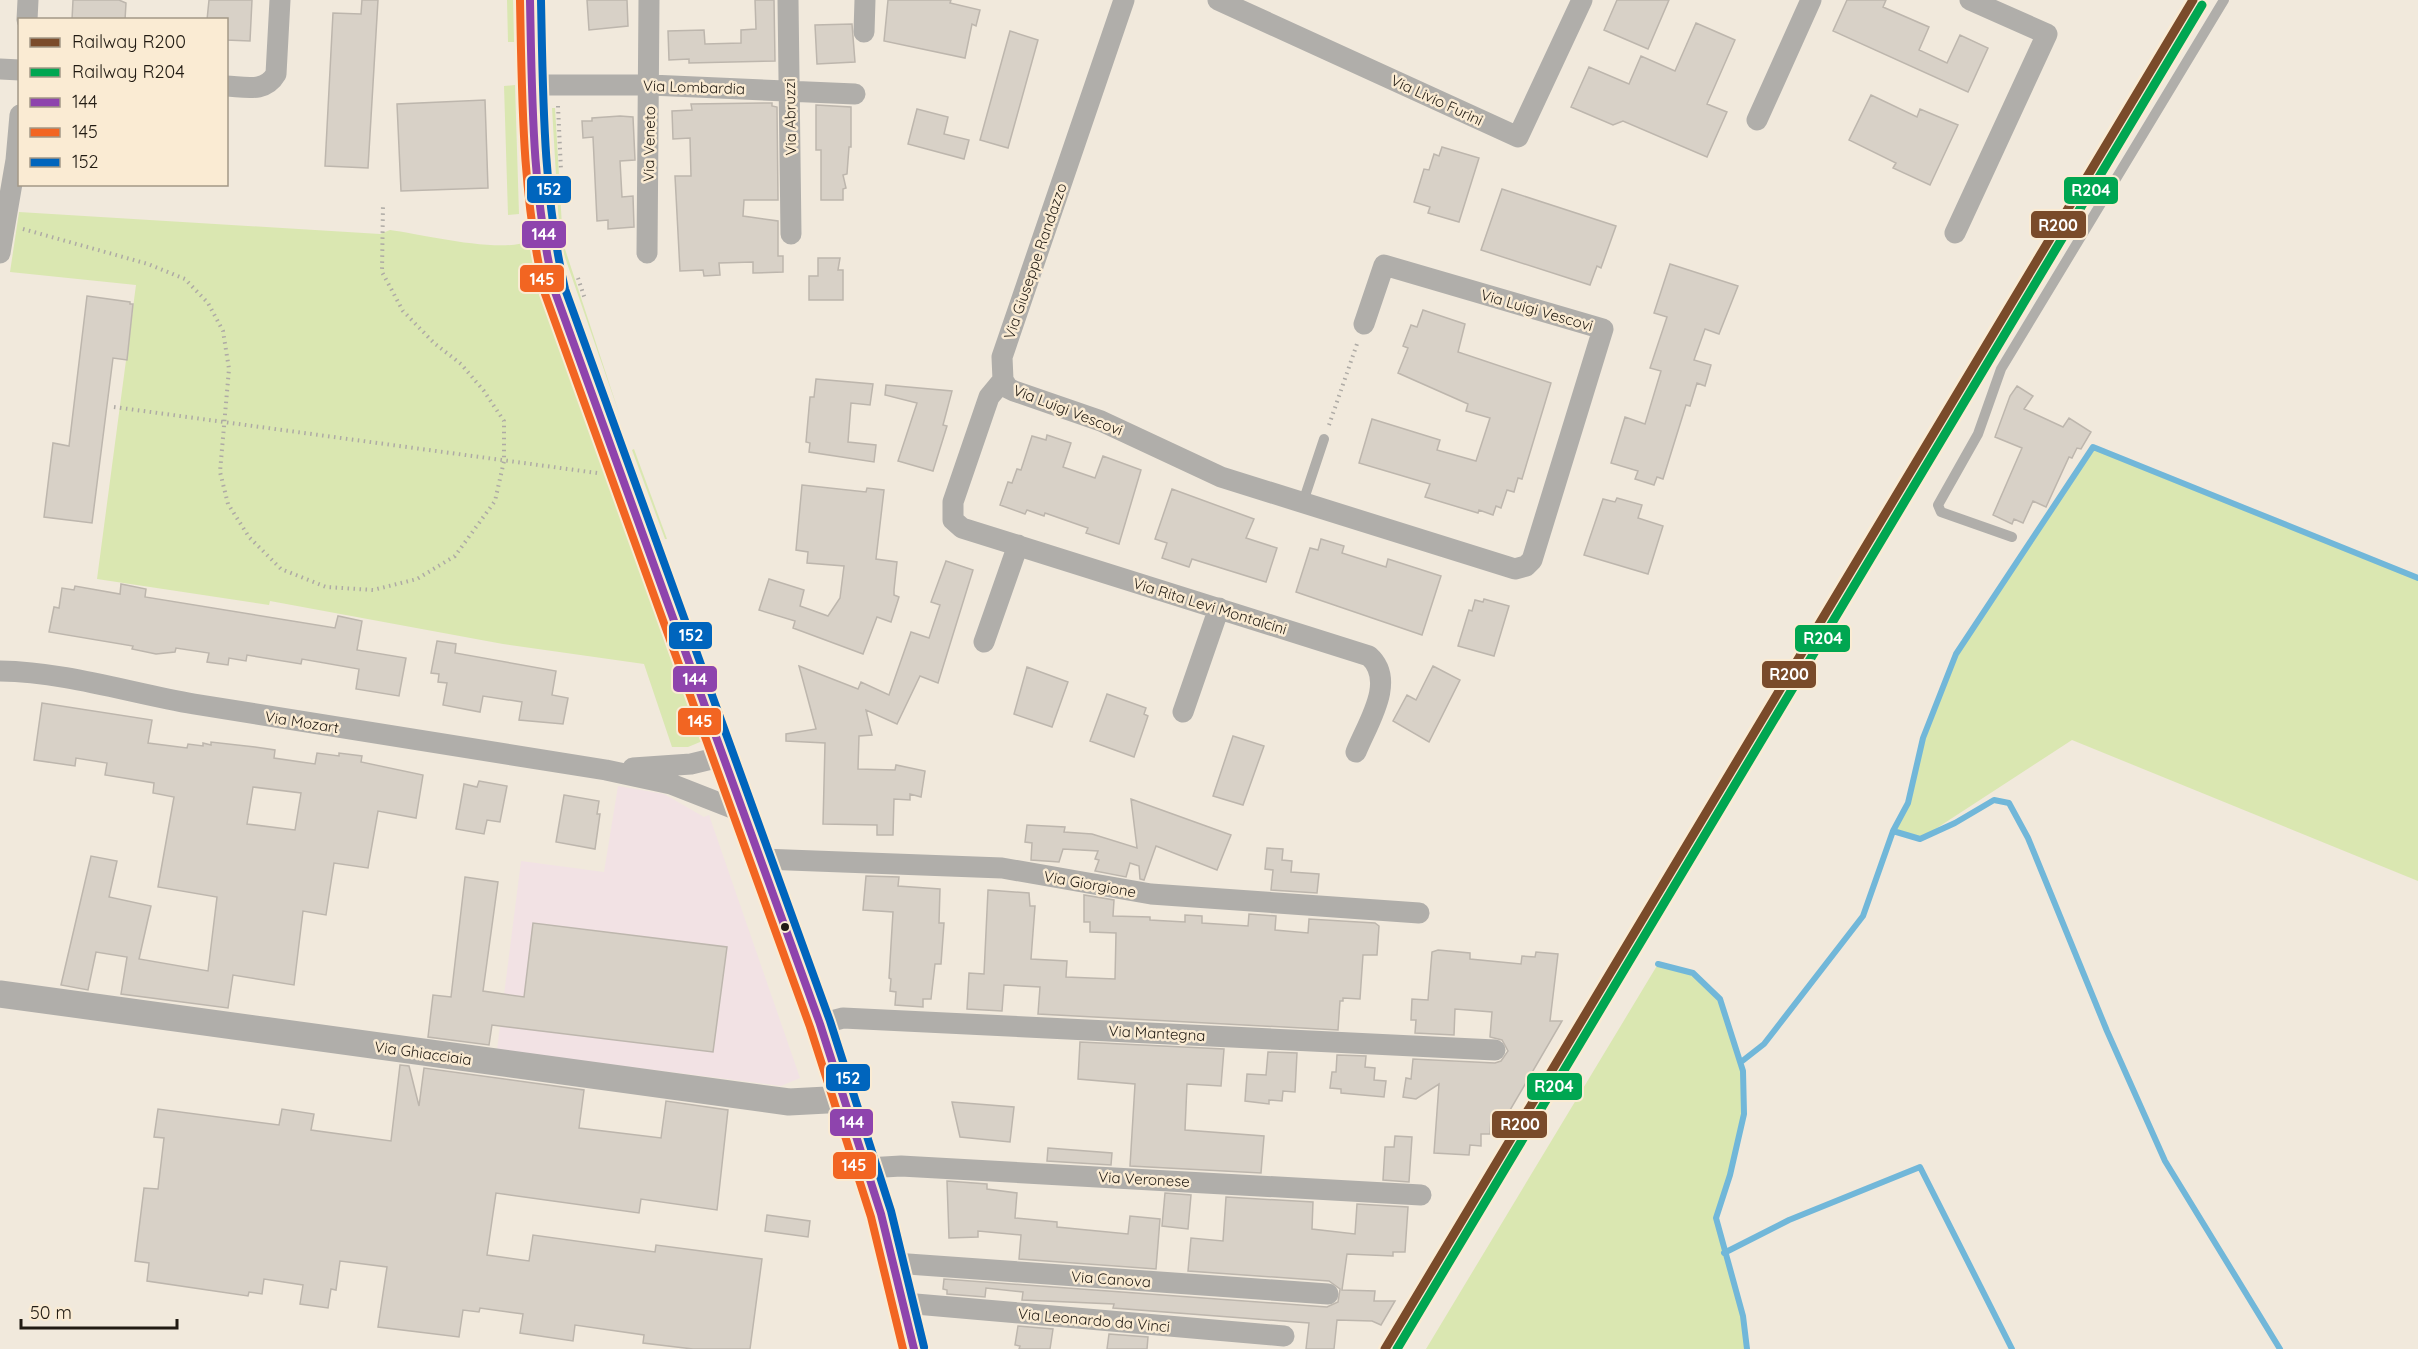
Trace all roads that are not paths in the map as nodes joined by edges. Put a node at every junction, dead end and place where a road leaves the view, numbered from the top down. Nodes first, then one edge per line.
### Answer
1 (28, 0) edge
2 (280, 0) edge
3 (530, 0) edge
4 (649, 0) edge
5 (788, 0) edge
6 (865, 0) edge
7 (1124, 0) edge
8 (1218, 0) edge
9 (1582, 0) edge
10 (1811, 0) edge
11 (1970, 0) edge
12 (2224, 0) edge
13 (27, 18) edge
14 (864, 32) dead end
15 (0, 69) edge
16 (18, 70) edge
17 (545, 85) junction
18 (650, 85) junction
19 (228, 86) edge
20 (790, 91) junction
21 (855, 94) dead end
22 (1757, 120) dead end
23 (18, 138) edge
24 (1954, 233) dead end
25 (791, 234) dead end
26 (0, 252) edge
27 (647, 253) dead end
28 (1364, 324) road end
29 (1003, 380) junction
30 (1324, 439) road end
31 (1302, 502) junction
32 (2012, 537) dead end
33 (1018, 545) junction
34 (1219, 608) junction
35 (984, 642) dead end
36 (0, 671) edge
37 (1183, 712) dead end
38 (1356, 752) dead end
39 (724, 756) junction
40 (606, 770) junction
41 (745, 813) junction
42 (761, 859) junction
43 (1419, 913) dead end
44 (0, 994) edge
45 (820, 1024) junction
46 (1495, 1050) dead end
47 (846, 1099) junction
48 (867, 1168) junction
49 (1421, 1195) dead end
50 (894, 1263) junction
51 (1328, 1294) dead end
52 (904, 1303) junction
53 (1284, 1336) dead end
54 (914, 1349) edge

1 - 13 street
2 - 19 street
3 - 17 street
4 - 18 street, Via Veneto
5 - 20 street, Via Abruzzi
6 - 14 street
7 - 29 street, Via Giuseppe Randazzo
8 - 9 street, Via Livio Furini
10 - 22 street
11 - 24 street
12 - 32 lane
15 - 16 street
17 - 18 street, Via Lombardia
17 - 39 street
18 - 20 street, Via Lombardia
18 - 27 street, Via Veneto
20 - 21 street, Via Lombardia
20 - 25 street, Via Abruzzi
23 - 26 street
28 - 31 street, Via Luigi Vescovi
29 - 31 street, Via Luigi Vescovi
29 - 33 street, Via Rita Levi Montalcini
30 - 31 lane
33 - 34 street, Via Rita Levi Montalcini
33 - 35 street
34 - 37 street
34 - 38 street, Via Rita Levi Montalcini
36 - 40 street, Via Mozart
39 - 40 street, Via Mozart
39 - 41 street
40 - 41 street, Via Mozart
41 - 42 street
42 - 43 street, Via Giorgione
42 - 45 street
44 - 47 street, Via Ghiacciaia
45 - 46 street, Via Mantegna
45 - 47 street
47 - 48 street
48 - 49 street, Via Veronese
48 - 50 street
50 - 51 street, Via Canova
50 - 52 street
52 - 53 street, Via Leonardo da Vinci
52 - 54 street

